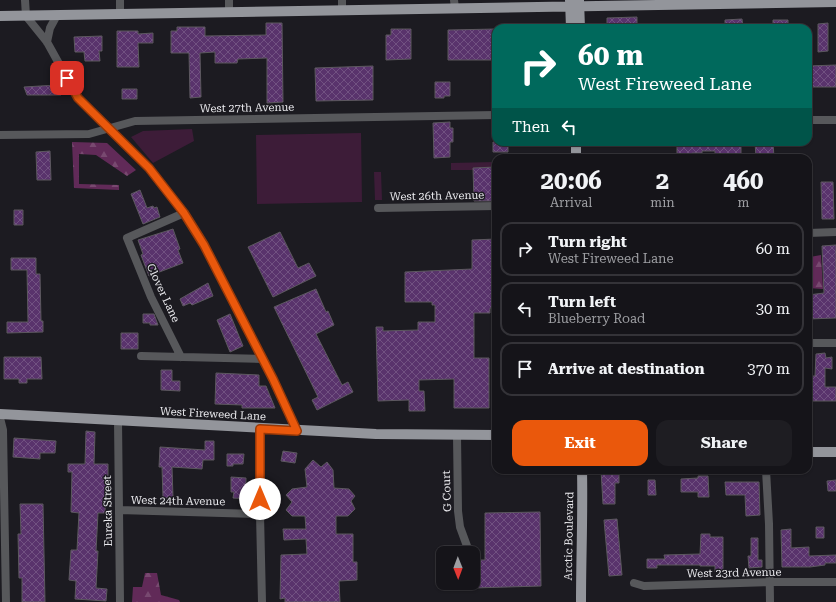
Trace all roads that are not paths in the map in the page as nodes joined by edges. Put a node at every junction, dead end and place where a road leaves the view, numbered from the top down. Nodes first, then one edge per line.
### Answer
1 (25, 0) edge
2 (120, 0) edge
3 (229, 0) edge
4 (735, 2) edge
5 (836, 2) edge
6 (575, 3) edge
7 (638, 3) edge
8 (454, 4) edge
9 (342, 5) edge
10 (229, 12) junction
11 (120, 14) junction
12 (57, 15) junction
13 (0, 16) edge
14 (26, 16) junction
15 (572, 24) edge
16 (579, 24) edge
17 (47, 42) junction
18 (492, 115) edge
19 (812, 120) edge
20 (836, 120) edge
21 (109, 129) junction
22 (0, 135) edge
23 (492, 206) edge
24 (378, 208) dead end
25 (184, 213) junction
26 (812, 232) edge
27 (836, 232) edge
28 (812, 343) edge
29 (836, 343) edge
30 (141, 356) dead end
31 (181, 357) junction
32 (263, 359) junction
33 (0, 414) edge
34 (0, 418) edge
35 (118, 420) junction
36 (260, 429) junction
37 (297, 431) junction
38 (457, 435) junction
39 (492, 435) edge
40 (812, 452) edge
41 (836, 452) edge
42 (582, 474) edge
43 (766, 474) edge
44 (119, 510) junction
45 (260, 514) junction
46 (468, 546) dead end
47 (770, 582) junction
48 (836, 582) edge
49 (634, 583) dead end
50 (6, 602) edge
51 (120, 602) edge
52 (262, 602) edge
53 (581, 602) edge
54 (770, 602) edge

1 - 14 street
2 - 11 street
3 - 10 street
4 - 5 main road
4 - 7 main road
6 - 7 main road
6 - 8 main road
6 - 15 main road
6 - 16 main road
8 - 9 main road
9 - 10 main road
10 - 11 main road
11 - 12 main road
12 - 14 main road
12 - 17 street
13 - 14 main road
14 - 17 street
17 - 21 street
18 - 21 street, West 27th Avenue
19 - 20 street
21 - 22 street, West 27th Avenue
21 - 25 street
23 - 24 street, West 26th Avenue
25 - 31 street, Clover Lane
25 - 32 street
26 - 27 street
28 - 29 street
30 - 31 street
31 - 32 street
32 - 37 street
33 - 35 main road, West Fireweed Lane
34 - 50 street
35 - 36 main road, West Fireweed Lane
35 - 44 street, Eureka Street
36 - 37 main road, West Fireweed Lane
36 - 45 street
37 - 38 main road, West Fireweed Lane
38 - 39 main road, West Fireweed Lane
38 - 46 street, G Court
40 - 41 main road
42 - 53 main road, Arctic Boulevard
43 - 47 street
44 - 45 street, West 24th Avenue
44 - 51 street, Eureka Street
45 - 52 street
47 - 48 street, West 23rd Avenue
47 - 49 street, West 23rd Avenue
47 - 54 street

